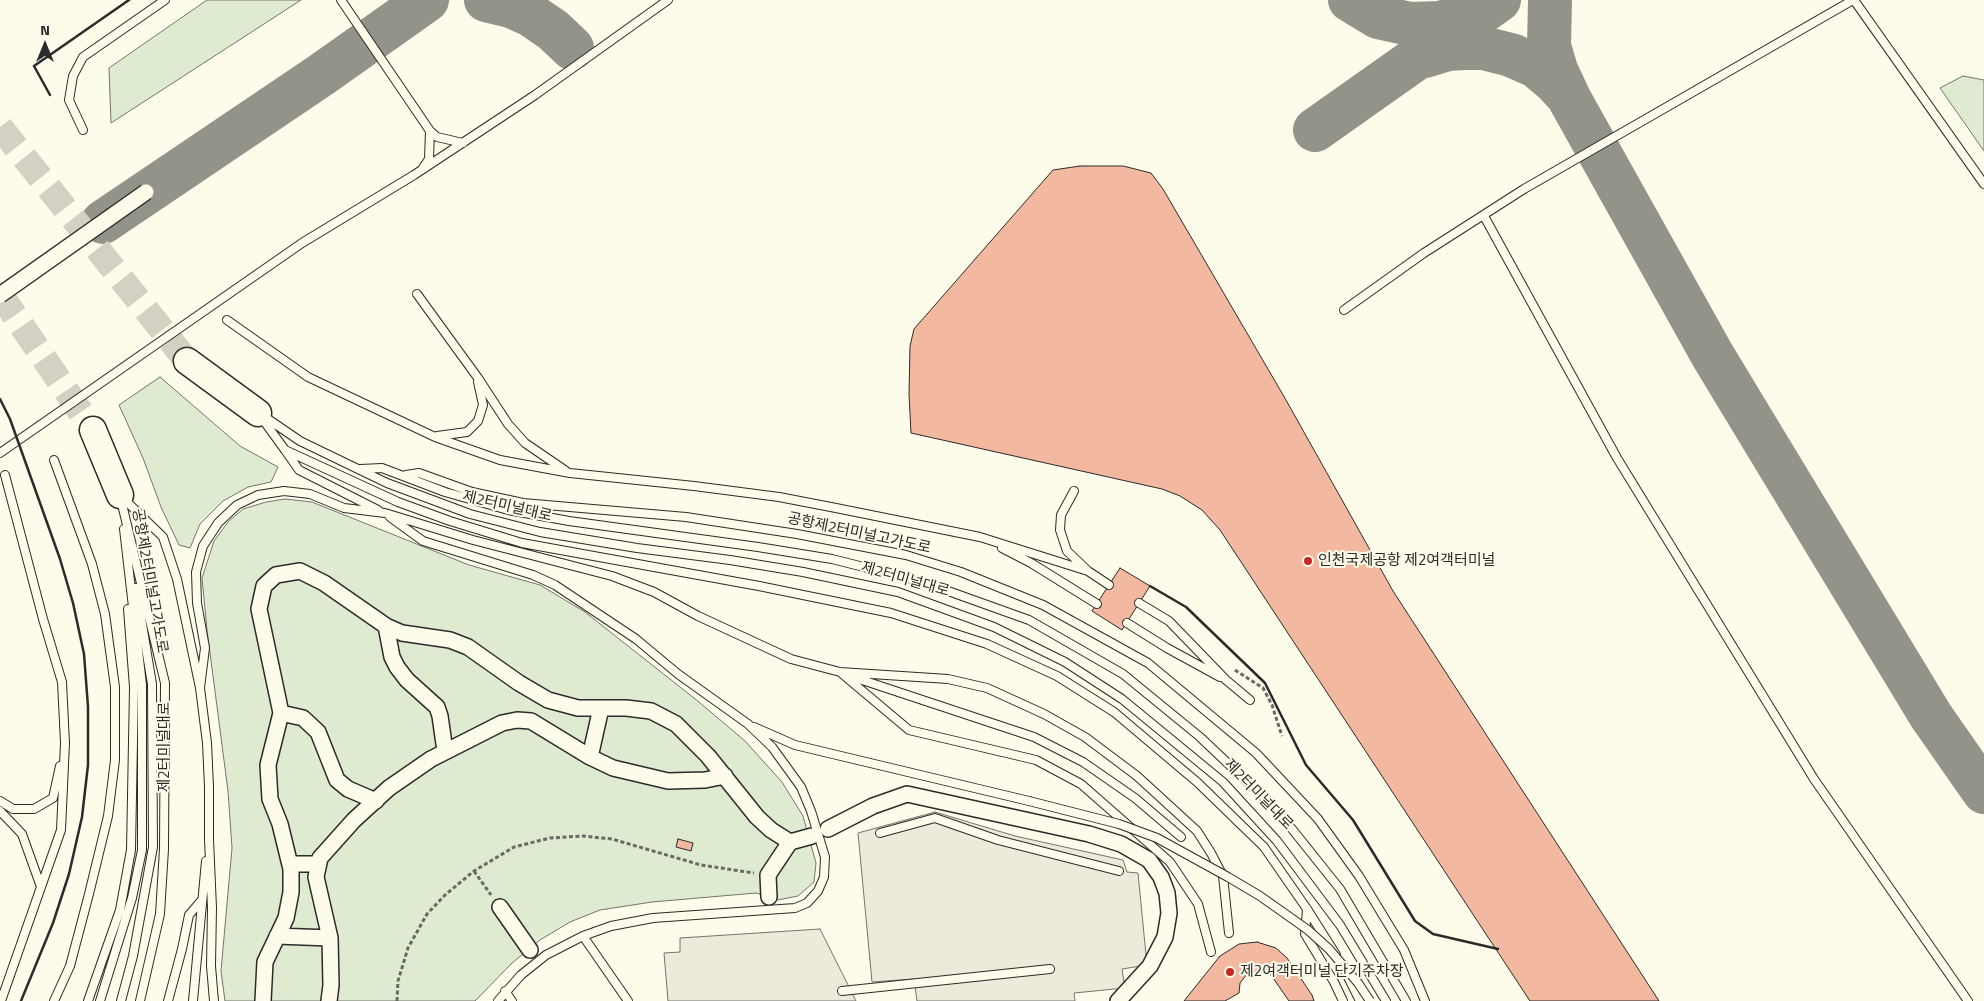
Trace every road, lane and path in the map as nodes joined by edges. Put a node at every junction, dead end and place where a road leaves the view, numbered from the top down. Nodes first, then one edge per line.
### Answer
1 (165, 0) edge
2 (341, 0) edge
3 (668, 0) edge
4 (1853, 0) edge
5 (84, 130) dead end
6 (430, 131) junction
7 (463, 143) junction
8 (414, 175) junction
9 (1984, 184) edge
10 (146, 192) dead end
11 (1484, 216) junction
12 (417, 294) dead end
13 (0, 295) edge
14 (1344, 310) dead end
15 (227, 320) dead end
16 (187, 361) tunnel mouth
17 (478, 378) junction
18 (258, 413) junction
19 (93, 430) tunnel mouth
20 (435, 437) junction
21 (285, 450) junction
22 (0, 453) edge
23 (54, 460) dead end
24 (358, 469) junction
25 (570, 473) junction
26 (5, 476) dead end
27 (404, 476) junction
28 (1074, 491) dead end
29 (120, 495) junction
30 (385, 514) junction
31 (980, 537) junction
32 (1088, 570) junction
33 (1109, 585) dead end
34 (1140, 603) dead end
35 (1097, 604) dead end
36 (1127, 622) dead end
37 (386, 626) junction
38 (840, 672) junction
39 (1226, 680) junction
40 (200, 688) junction
41 (536, 694) junction
42 (1250, 700) dead end
43 (601, 708) junction
44 (281, 713) junction
45 (530, 721) junction
46 (748, 724) junction
47 (65, 743) junction
48 (445, 751) junction
49 (590, 757) junction
50 (725, 776) junction
51 (0, 801) edge
52 (376, 801) junction
53 (0, 811) edge
54 (828, 829) dead end
55 (880, 833) dead end
56 (812, 836) dead end
57 (1181, 837) dead end
58 (209, 839) junction
59 (790, 842) junction
60 (290, 864) junction
61 (318, 864) junction
62 (474, 871) junction
63 (1119, 871) dead end
64 (768, 875) junction
65 (41, 888) junction
66 (769, 897) dead end
67 (201, 902) junction
68 (500, 907) joint
69 (1307, 909) junction
70 (1228, 933) dead end
71 (278, 936) junction
72 (583, 936) junction
73 (330, 938) junction
74 (530, 950) dead end
75 (1211, 952) dead end
76 (1050, 969) dead end
77 (505, 991) junction
78 (842, 992) dead end
79 (1, 1001) edge
80 (54, 1001) edge
81 (88, 1001) edge
82 (100, 1001) edge
83 (121, 1001) edge
84 (140, 1001) edge
85 (168, 1001) edge
86 (193, 1001) edge
87 (214, 1001) edge
88 (263, 1001) edge
89 (329, 1001) edge
90 (397, 1001) edge
91 (498, 1001) edge
92 (512, 1001) edge
93 (628, 1001) edge
94 (1118, 1001) edge
95 (1343, 1001) edge
96 (1360, 1001) edge
97 (1370, 1001) edge
98 (1386, 1001) edge
99 (1406, 1001) edge
100 (1425, 1001) edge
101 (1968, 1001) edge

1 - 5 lane
2 - 6 lane
3 - 7 lane
4 - 9 lane
4 - 11 lane
6 - 7 lane
6 - 8 lane
7 - 8 lane
8 - 22 lane
10 - 13 street, bridge
11 - 14 lane
11 - 101 lane
12 - 17 lane
15 - 20 lane
16 - 18 highway, 제2터미널대로
17 - 20 lane
17 - 25 lane
18 - 21 lane, 제2터미널대로
18 - 24 lane, 제2터미널대로
19 - 29 highway, 제2터미널대로
20 - 25 lane
21 - 30 lane
21 - 69 lane, 제2터미널대로
23 - 80 lane
24 - 27 lane, 제2터미널대로
24 - 98 lane
25 - 31 lane
26 - 47 lane
27 - 99 lane, 제2터미널대로
27 - 100 lane, 공항제2터미널고가도로
28 - 32 lane
29 - 40 lane
29 - 81 lane, 공항제2터미널고가도로
29 - 82 lane, 제2터미널대로
29 - 83 lane, 공항제2터미널고가도로
29 - 84 lane, 제2터미널대로
30 - 38 lane
30 - 40 lane
30 - 46 lane
31 - 32 lane
31 - 35 lane
32 - 33 lane
34 - 39 lane
36 - 39 lane
37 - 41 street
37 - 44 street
37 - 48 street
38 - 57 lane
38 - 70 lane
38 - 75 lane
39 - 42 lane
40 - 58 lane
41 - 43 street
41 - 45 street
43 - 49 street
43 - 50 street
44 - 52 street
44 - 60 street
45 - 48 street
45 - 49 street
46 - 72 lane
46 - 97 lane, bridge
47 - 51 lane
47 - 65 lane
48 - 52 street
49 - 50 street
50 - 59 street
52 - 61 street
53 - 65 lane
54 - 94 street
55 - 63 lane
56 - 59 street
58 - 67 lane
58 - 87 lane
59 - 64 street
60 - 61 street
60 - 71 street
61 - 73 street
62 - 64 path
62 - 68 path
62 - 90 path
64 - 66 street
65 - 79 lane
67 - 85 lane
67 - 86 lane
68 - 74 street
69 - 95 lane
69 - 96 lane, 제2터미널대로
71 - 73 street
71 - 88 street
72 - 77 lane
72 - 93 lane
73 - 89 street
76 - 78 lane
77 - 91 lane
77 - 92 lane

